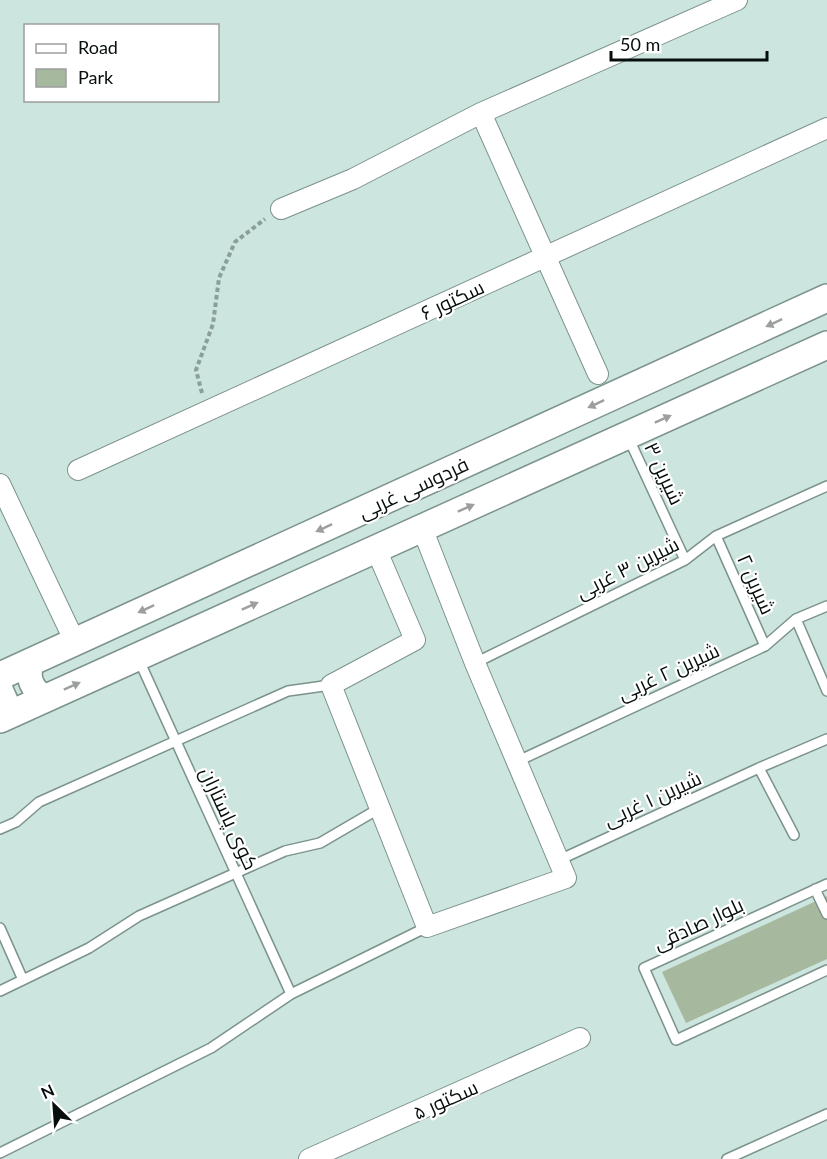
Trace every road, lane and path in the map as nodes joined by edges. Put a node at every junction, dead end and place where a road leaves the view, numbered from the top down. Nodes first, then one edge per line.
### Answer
1 (737, 0) edge
2 (481, 113) junction
3 (827, 128) edge
4 (281, 209) joint
5 (546, 256) junction
6 (827, 298) edge
7 (827, 345) edge
8 (598, 374) dead end
9 (207, 411) junction
10 (627, 435) junction
11 (78, 470) dead end
12 (0, 484) edge
13 (827, 486) edge
14 (422, 528) junction
15 (716, 536) junction
16 (376, 549) junction
17 (685, 560) junction
18 (827, 606) edge
19 (796, 619) junction
20 (75, 642) junction
21 (765, 646) junction
22 (137, 657) junction
23 (32, 662) junction
24 (475, 663) junction
25 (0, 676) edge
26 (331, 685) junction
27 (0, 688) edge
28 (827, 691) edge
29 (46, 698) junction
30 (1, 719) edge
31 (827, 739) edge
32 (174, 742) junction
33 (518, 761) junction
34 (759, 768) junction
35 (380, 808) junction
36 (0, 829) edge
37 (794, 835) dead end
38 (558, 860) junction
39 (236, 875) junction
40 (827, 884) edge
41 (815, 889) junction
42 (827, 914) edge
43 (428, 927) junction
44 (0, 928) edge
45 (827, 970) edge
46 (23, 980) junction
47 (0, 991) edge
48 (291, 994) junction
49 (580, 1038) dead end
50 (827, 1114) edge
51 (351, 1151) edge
52 (0, 1153) edge
53 (309, 1159) edge
54 (727, 1159) edge

1 - 2 street
2 - 4 street
2 - 5 street
3 - 5 street, سکتور ۶
4 - 9 path
5 - 8 street
5 - 9 street, سکتور ۶
6 -> 20 main road, فردوسی غربی
10 -> 7 main road, فردوسی غربی
9 - 11 street, سکتور ۶
14 -> 10 main road, فردوسی غربی
10 - 17 lane, شیرین ۳
12 - 20 street
13 - 15 lane, شیرین ۳ غربی
14 - 16 main road, فردوسی غربی
14 - 24 street
15 - 17 lane, شیرین ۳ غربی
15 - 21 lane, شیرین ۲
22 -> 16 main road, فردوسی غربی
16 - 26 street
17 - 24 lane, شیرین ۳ غربی
18 - 19 lane, شیرین ۲ غربی
19 - 21 lane, شیرین ۲ غربی
19 - 28 lane
20 - 23 main road, فردوسی غربی
21 - 33 lane, شیرین ۲ غربی
29 -> 22 main road, فردوسی غربی
22 - 32 lane, کوی پاستاران
23 - 25 main road, فردوسی غربی
23 - 29 street
24 - 33 street
26 - 32 lane
26 - 35 street
27 - 30 street
29 - 30 main road, فردوسی غربی
31 - 34 lane, شیرین ۱ غربی
32 - 36 lane
32 - 39 lane, کوی پاستاران
33 - 38 street
34 - 37 lane
34 - 38 lane, شیرین ۱ غربی
35 - 39 lane
35 - 43 street
38 - 43 street
39 - 46 lane
39 - 48 lane, کوی پاستاران
40 - 41 lane, بلوار صادقی
41 - 42 lane
41 - 45 lane, بلوار صادقی
43 - 48 lane
44 - 46 lane
46 - 47 lane
48 - 52 lane
49 - 51 street, سکتور ۵
50 - 54 lane
51 - 53 street, سکتور ۵

